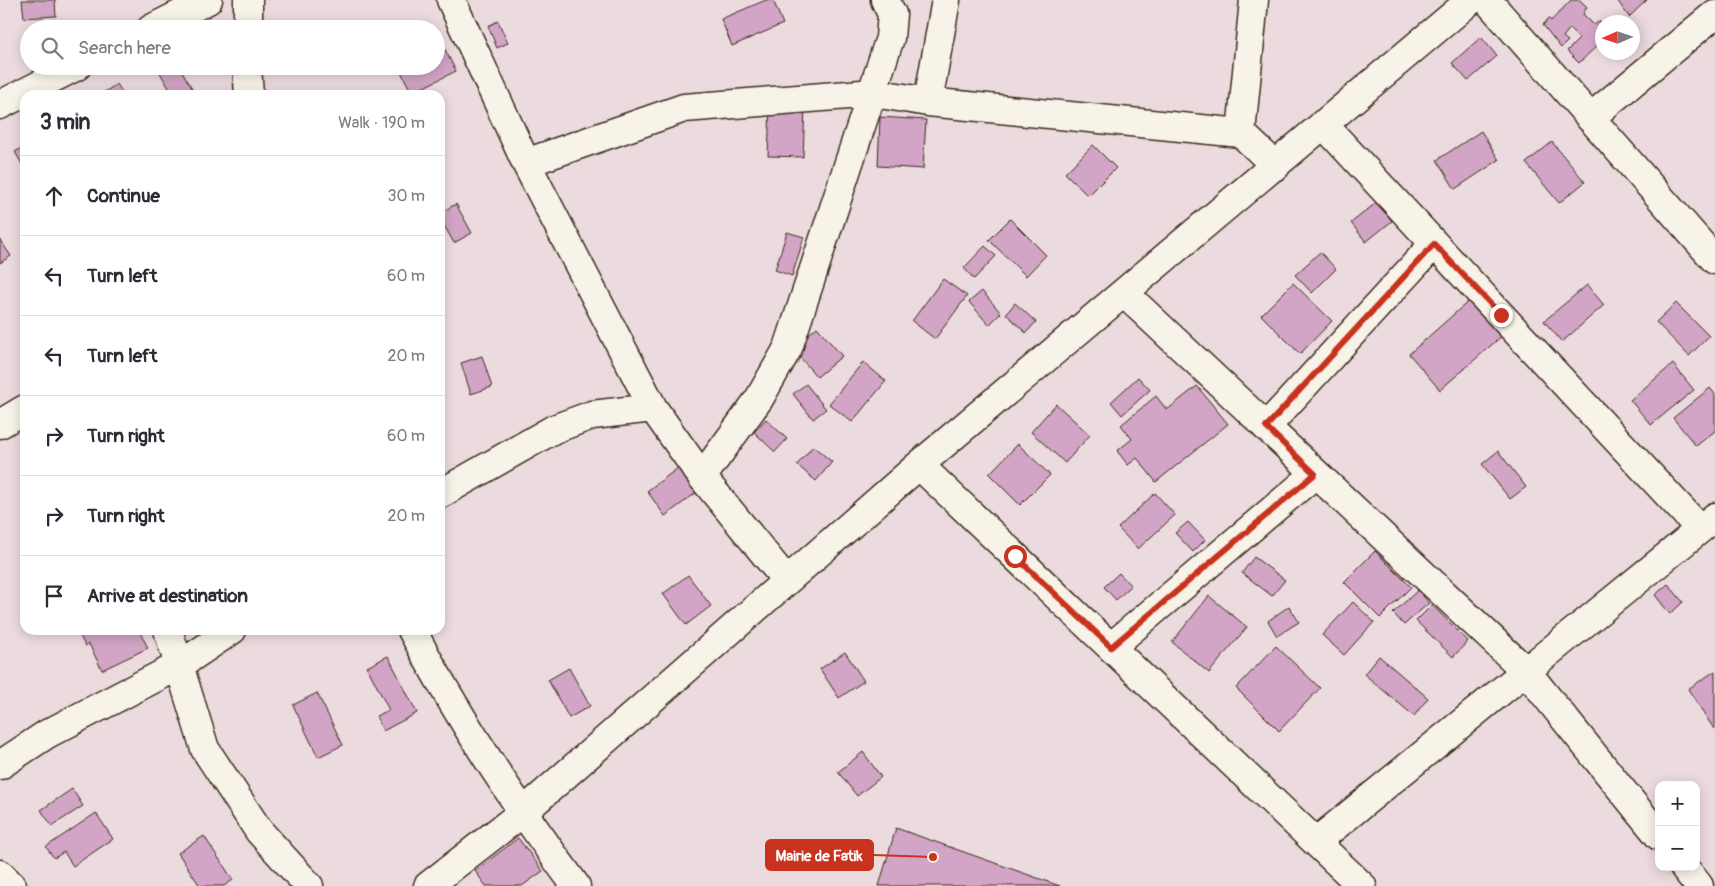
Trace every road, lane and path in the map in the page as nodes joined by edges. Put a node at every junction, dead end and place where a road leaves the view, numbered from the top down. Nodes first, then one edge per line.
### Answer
1 (208, 0) edge
2 (248, 0) edge
3 (451, 0) edge
4 (885, 0) edge
5 (946, 0) edge
6 (1254, 0) edge
7 (1471, 0) edge
8 (1487, 0) edge
9 (1715, 14) edge
10 (169, 20) edge
11 (248, 20) edge
12 (59, 75) edge
13 (248, 75) edge
14 (30, 90) edge
15 (249, 90) edge
16 (874, 93) junction
17 (20, 95) edge
18 (928, 102) junction
19 (0, 105) edge
20 (1590, 118) junction
21 (1323, 124) junction
22 (1241, 133) junction
23 (526, 163) junction
24 (1276, 166) junction
25 (1434, 244) junction
26 (1715, 260) edge
27 (1124, 292) junction
28 (653, 408) junction
29 (20, 412) edge
30 (0, 424) edge
31 (1266, 427) junction
32 (919, 465) junction
33 (1315, 474) junction
34 (702, 477) junction
35 (445, 491) edge
36 (1707, 523) edge
37 (786, 580) junction
38 (170, 635) edge
39 (225, 635) edge
40 (415, 635) edge
41 (1111, 647) junction
42 (180, 665) junction
43 (1526, 671) junction
44 (0, 765) edge
45 (522, 812) junction
46 (1655, 831) edge
47 (1316, 841) junction
48 (1687, 871) edge
49 (0, 874) edge
50 (12, 886) edge
51 (308, 886) edge
52 (428, 886) edge
53 (576, 886) edge
54 (1362, 886) edge
55 (1699, 886) edge

1 - 10 street
2 - 11 street
3 - 23 street
4 - 16 street
5 - 18 street
6 - 22 street
7 - 21 street
8 - 20 street
9 - 20 street
12 - 14 street
13 - 15 street
16 - 18 street
16 - 23 street
16 - 34 street
17 - 19 street
18 - 22 street
20 - 26 street
21 - 24 street
21 - 25 street
22 - 24 street
23 - 28 street
24 - 27 street
25 - 31 street
25 - 36 street
27 - 31 street
27 - 32 street
28 - 34 street
28 - 35 street
29 - 30 street
31 - 33 street
32 - 37 street
32 - 41 street
33 - 41 street
33 - 43 street
34 - 37 street
36 - 43 street
37 - 45 street
38 - 42 street
39 - 42 street
40 - 45 street
41 - 47 street
42 - 44 street
42 - 51 street
43 - 46 street
43 - 47 street
45 - 52 street
45 - 53 street
47 - 54 street
48 - 55 street
49 - 50 street

